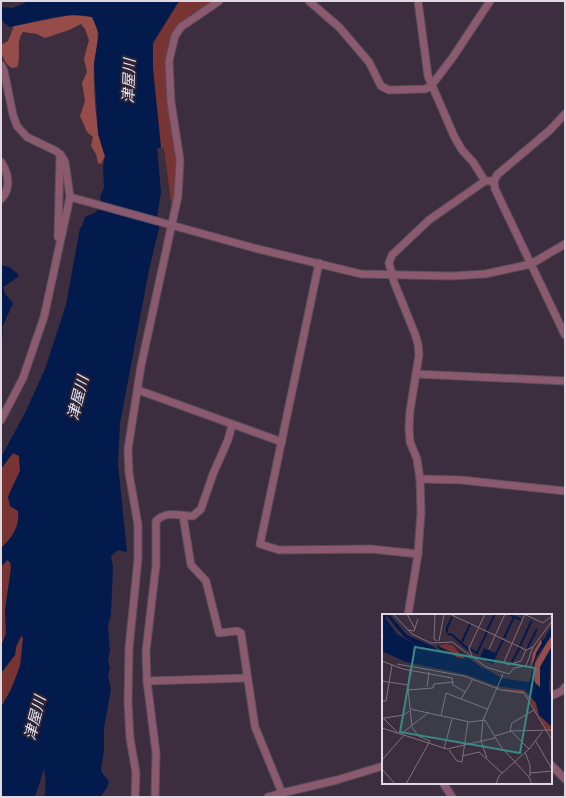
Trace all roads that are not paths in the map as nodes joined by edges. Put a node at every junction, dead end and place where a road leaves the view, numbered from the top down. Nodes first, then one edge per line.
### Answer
1 (219, 1) edge
2 (309, 1) edge
3 (418, 1) edge
4 (490, 1) edge
5 (1, 65) edge
6 (431, 86) junction
7 (565, 114) edge
8 (60, 155) junction
9 (1, 162) edge
10 (485, 181) junction
11 (494, 181) junction
12 (73, 198) junction
13 (1, 199) edge
14 (174, 224) junction
15 (565, 244) edge
16 (319, 264) junction
17 (531, 264) junction
18 (392, 276) junction
19 (52, 282) junction
20 (565, 335) edge
21 (416, 374) junction
22 (565, 381) edge
23 (138, 390) junction
24 (3, 412) edge
25 (1, 420) edge
26 (232, 425) junction
27 (282, 442) junction
28 (420, 478) junction
29 (565, 491) edge
30 (183, 516) junction
31 (418, 554) junction
32 (408, 614) edge
33 (247, 678) junction
34 (147, 681) junction
35 (565, 687) edge
36 (552, 696) edge
37 (382, 766) edge
38 (552, 767) edge
39 (565, 779) edge
40 (444, 784) edge
41 (282, 793) junction
42 (135, 797) edge
43 (155, 797) edge
44 (268, 797) edge
45 (452, 797) edge

1 - 14 street
2 - 6 street
3 - 6 street
4 - 6 street
5 - 8 street
6 - 10 street
7 - 11 street
8 - 12 street
8 - 19 street
9 - 13 street
10 - 11 street
10 - 18 street
11 - 17 street
12 - 14 street
12 - 19 street
14 - 16 street
14 - 23 street
15 - 17 street
16 - 18 street
16 - 27 street
17 - 18 street
17 - 20 street
18 - 21 street
19 - 24 street
21 - 22 street
21 - 28 street
23 - 26 street
23 - 42 street
24 - 25 street
26 - 27 street
26 - 30 street
27 - 31 street
28 - 29 street
28 - 31 street
30 - 33 street
30 - 34 street
31 - 32 street
33 - 34 street
33 - 41 street
34 - 43 street
35 - 36 street
37 - 41 street
38 - 39 street
40 - 45 street
41 - 44 street

